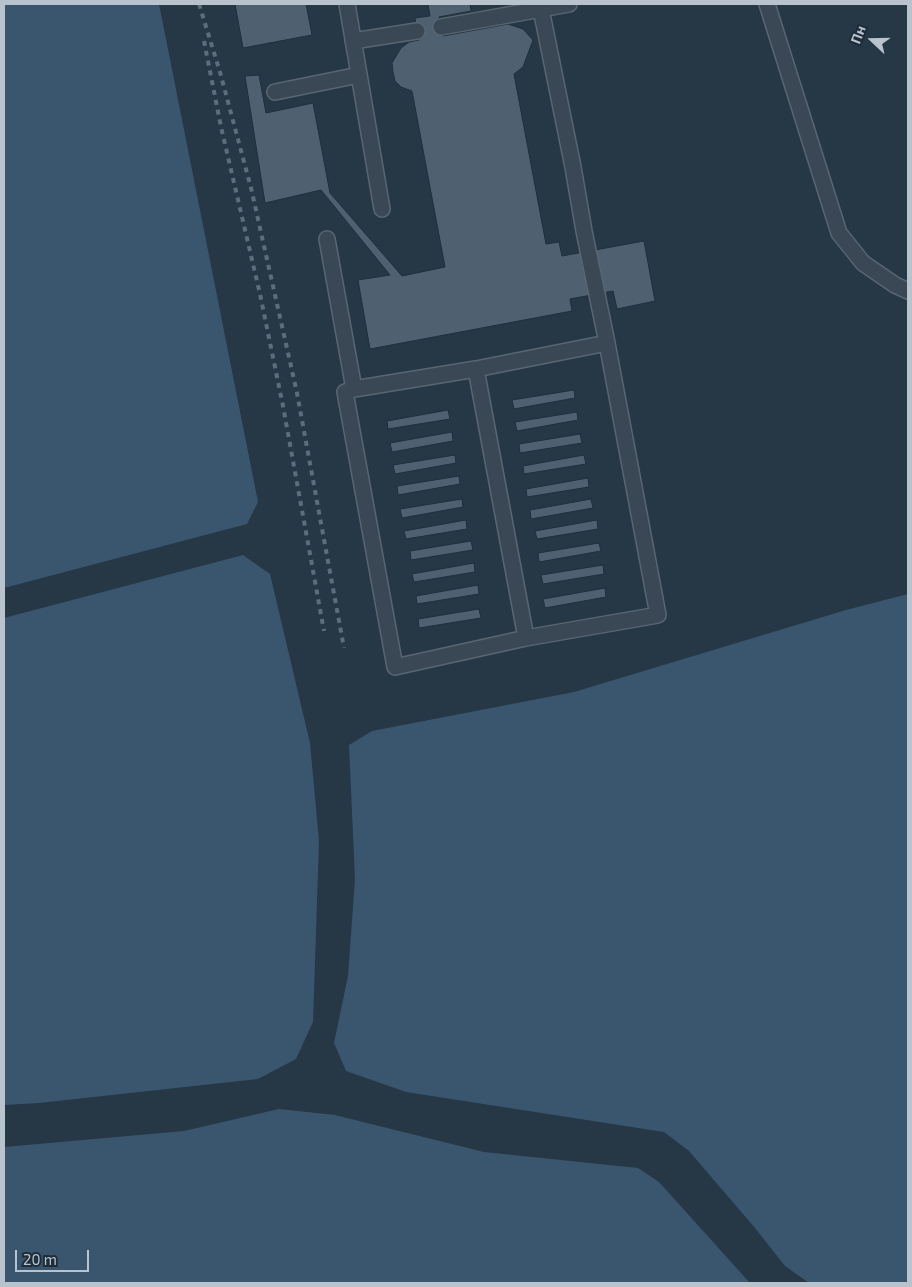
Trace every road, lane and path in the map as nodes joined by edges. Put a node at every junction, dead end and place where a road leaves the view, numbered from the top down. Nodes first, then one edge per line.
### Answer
1 (347, 4) edge
2 (570, 4) edge
3 (767, 4) edge
4 (541, 6) edge
5 (441, 27) dead end
6 (417, 31) dead end
7 (353, 41) junction
8 (359, 75) junction
9 (275, 92) dead end
10 (382, 209) dead end
11 (327, 239) dead end
12 (908, 291) edge
13 (608, 344) junction
14 (476, 369) junction
15 (354, 389) junction
16 (526, 638) junction

1 - 7 lane
2 - 4 lane
3 - 12 lane
4 - 5 lane
4 - 13 lane
6 - 7 lane
7 - 8 lane
8 - 9 lane
8 - 10 lane
11 - 15 lane
13 - 14 lane
13 - 16 lane
14 - 15 lane
14 - 16 lane
15 - 16 lane

